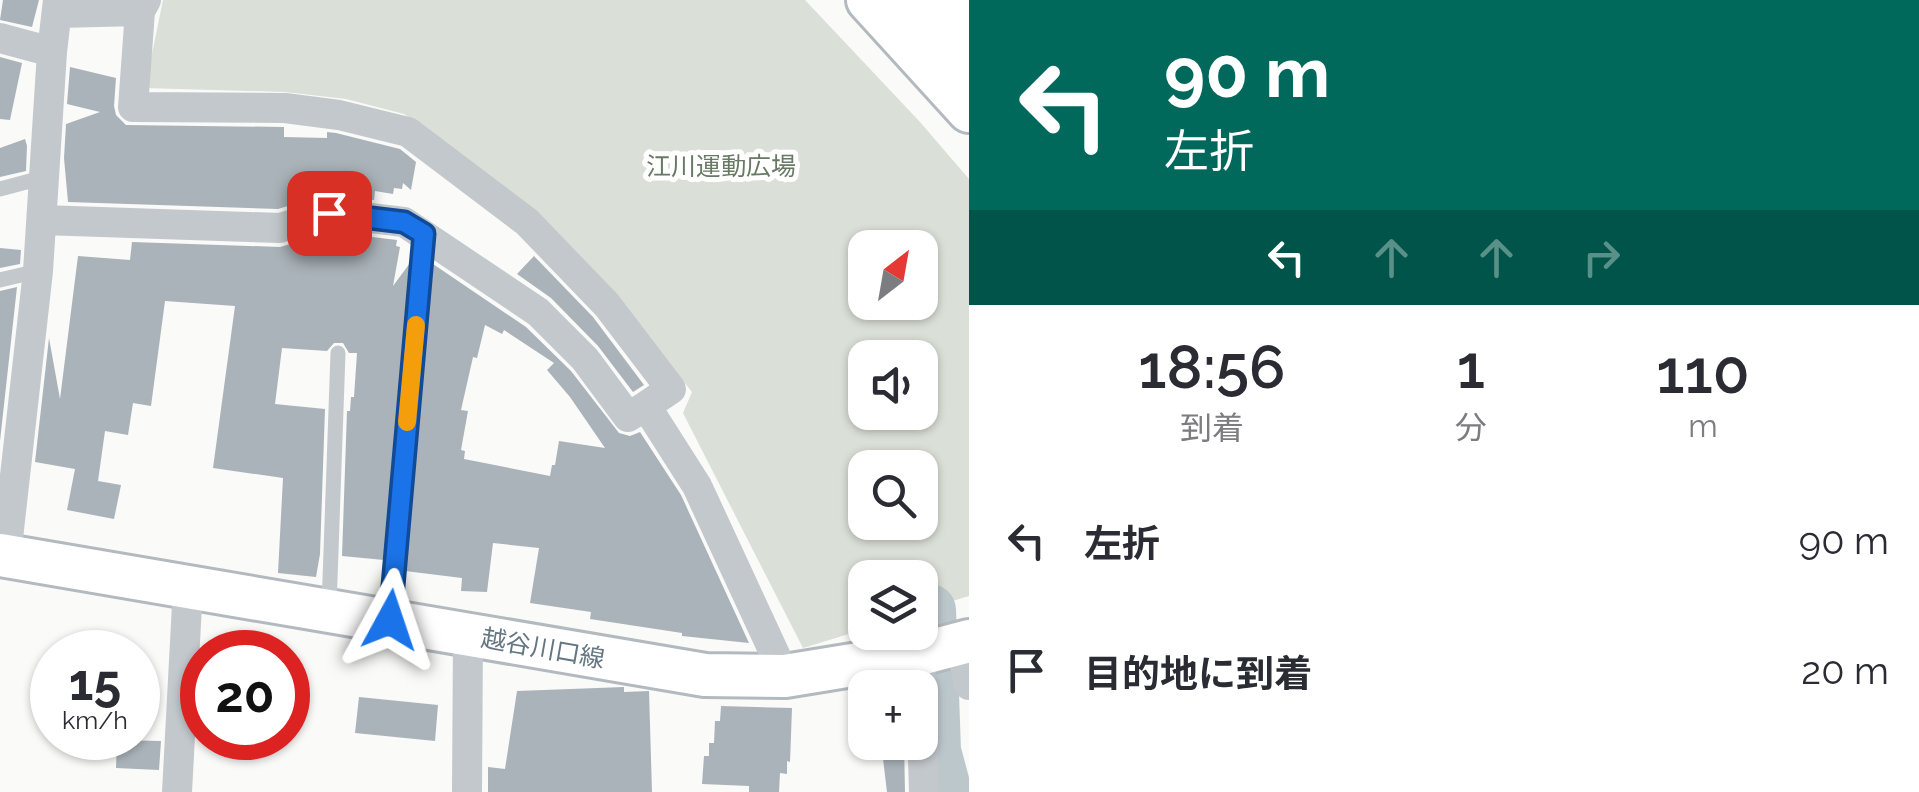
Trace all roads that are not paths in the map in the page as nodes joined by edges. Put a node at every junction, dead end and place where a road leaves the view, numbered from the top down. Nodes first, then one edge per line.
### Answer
1 (868, 0) edge
2 (902, 0) edge
3 (955, 0) edge
4 (57, 6) edge
5 (143, 6) edge
6 (969, 16) edge
7 (0, 38) edge
8 (52, 52) junction
9 (969, 74) edge
10 (969, 110) edge
11 (45, 177) junction
12 (0, 190) edge
13 (42, 220) junction
14 (424, 234) junction
15 (38, 271) junction
16 (0, 280) edge
17 (338, 352) dead end
18 (646, 406) junction
19 (3, 556) edge
20 (188, 586) junction
21 (329, 610) junction
22 (390, 620) junction
23 (468, 636) junction
24 (965, 642) edge
25 (920, 654) junction
26 (785, 676) junction
27 (969, 685) edge
28 (177, 792) edge
29 (467, 792) edge
30 (928, 792) edge
31 (942, 792) edge

1 - 10 main road
2 - 9 highway
3 - 6 highway
4 - 5 street
4 - 8 street
5 - 18 street
7 - 8 street
8 - 11 street
11 - 12 lane
11 - 13 street
13 - 14 street
13 - 15 street
14 - 18 street
14 - 22 lane
15 - 16 lane
15 - 19 street
17 - 21 lane
18 - 26 street
19 - 20 main road, 越谷川口線
20 - 21 main road, 越谷川口線
20 - 28 street
21 - 22 main road, 越谷川口線
22 - 23 main road, 越谷川口線
23 - 26 main road, 越谷川口線
23 - 29 street
24 - 25 main road, 越谷川口線
24 - 27 street
25 - 26 main road, 越谷川口線
25 - 30 street
30 - 31 lane

